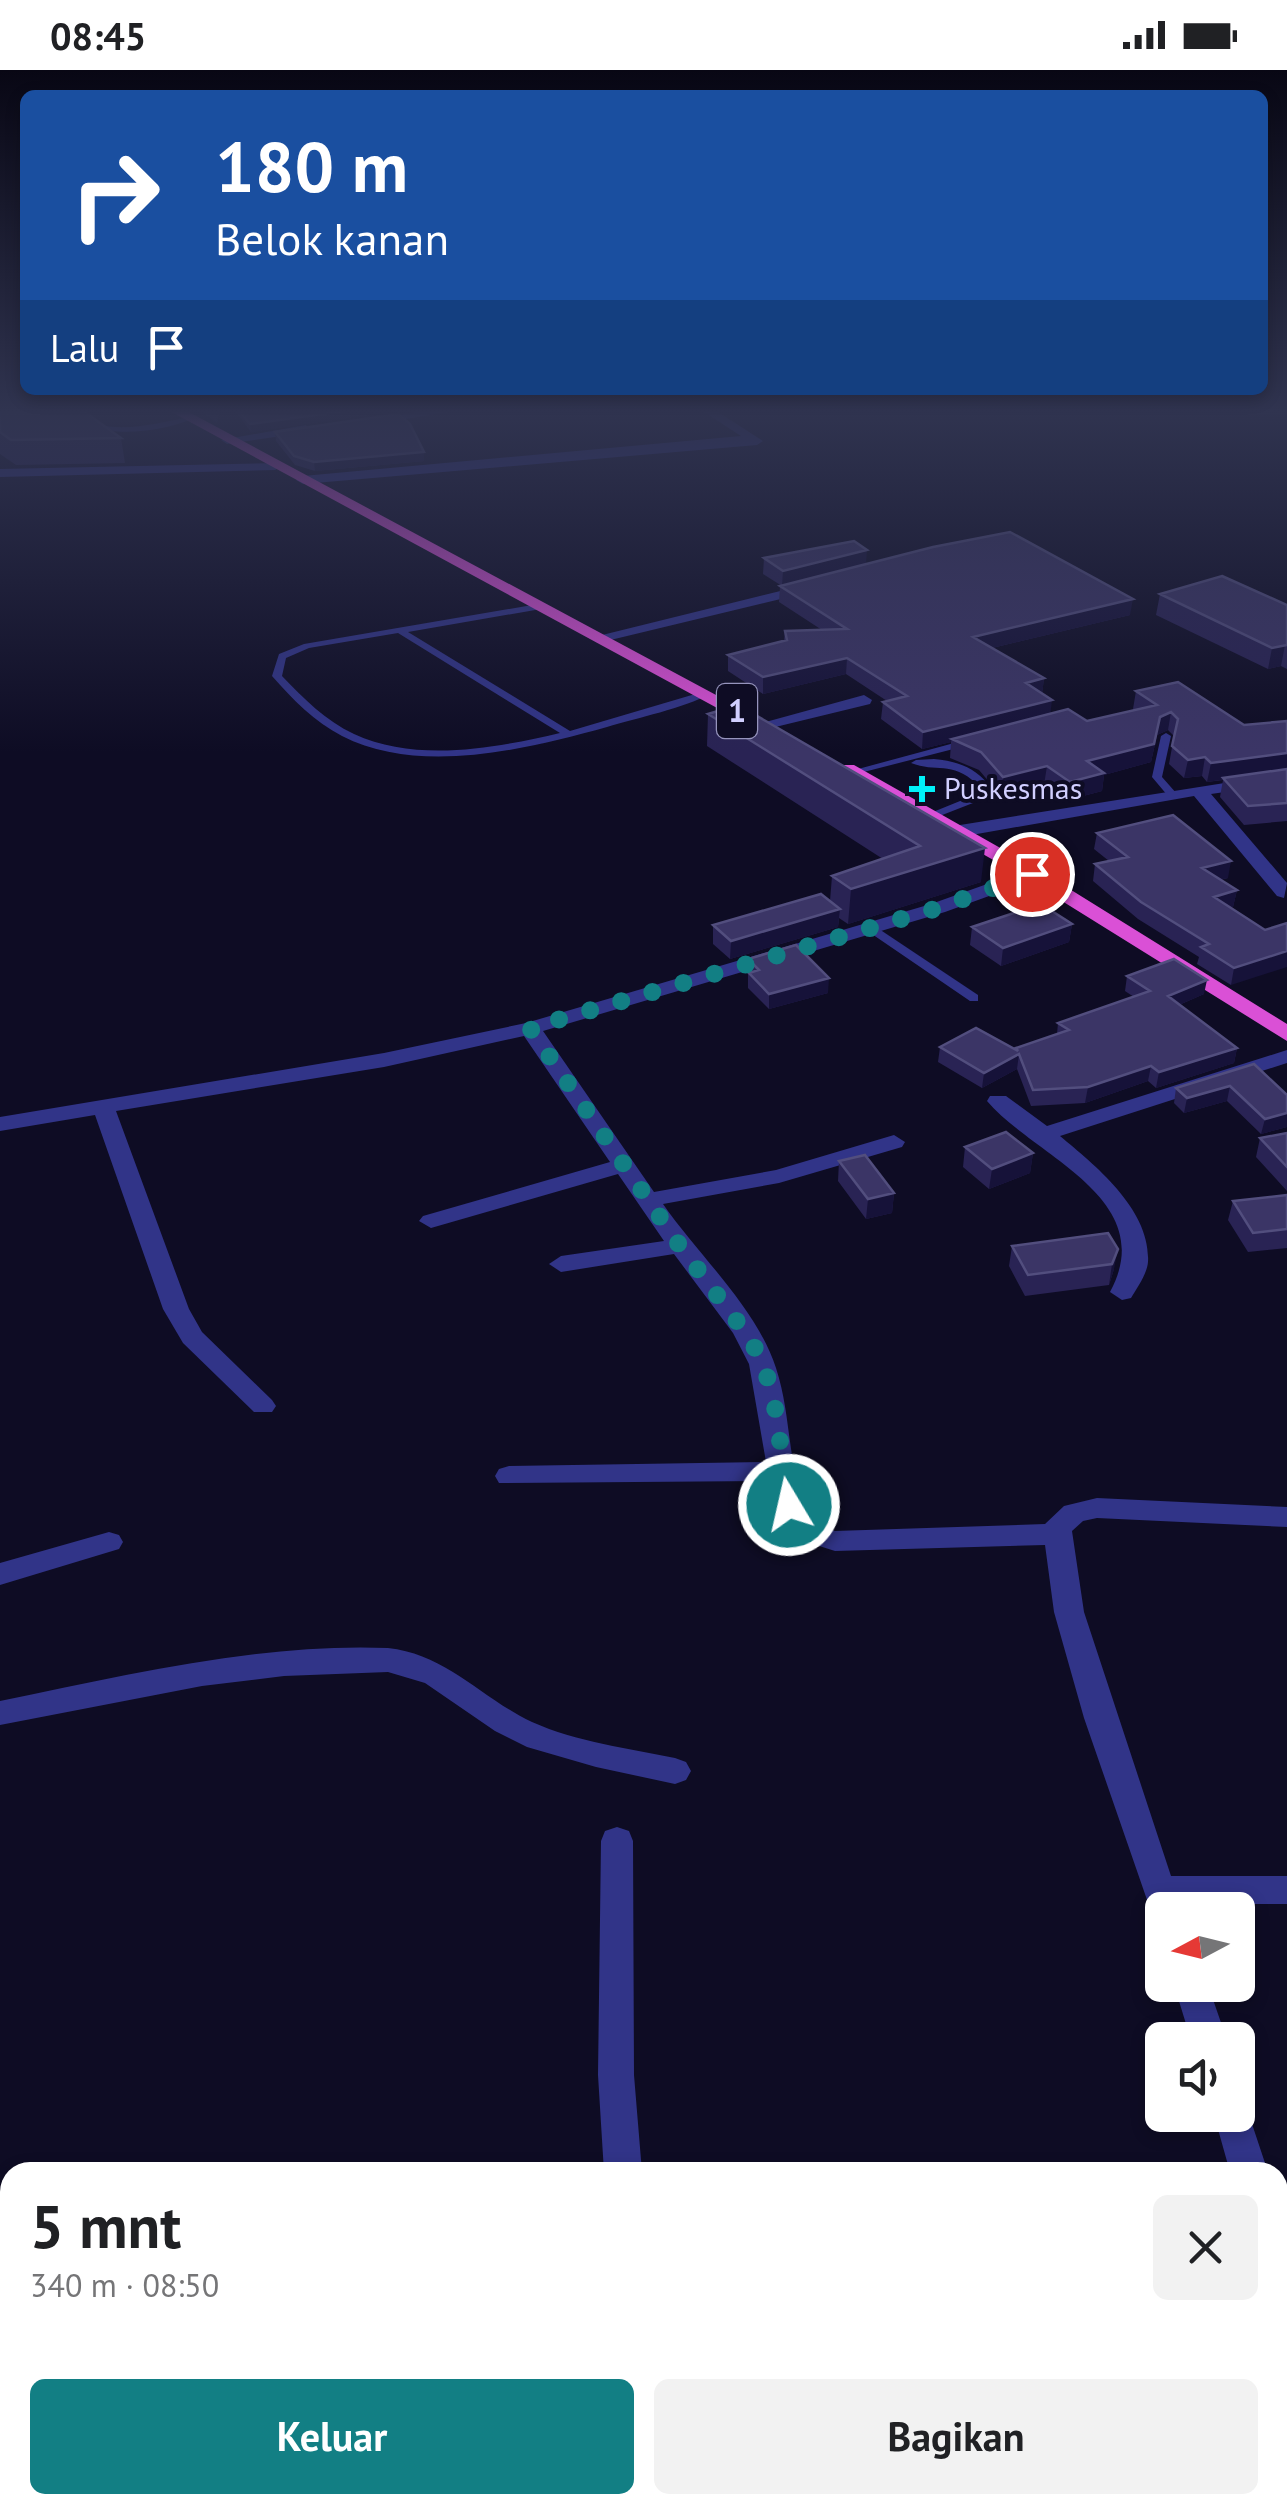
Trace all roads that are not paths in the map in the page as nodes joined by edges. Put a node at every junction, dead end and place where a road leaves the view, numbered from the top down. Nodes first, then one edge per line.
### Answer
1 (385, 524) edge
2 (828, 583) edge
3 (538, 607) junction
4 (399, 630) junction
5 (598, 638) junction
6 (705, 694) junction
7 (864, 700) dead end
8 (763, 725) junction
9 (567, 733) junction
10 (1166, 736) dead end
11 (793, 740) edge
12 (978, 740) edge
13 (822, 756) edge
14 (856, 774) junction
15 (1287, 778) edge
16 (1198, 790) junction
17 (1172, 794) junction
18 (932, 816) junction
19 (960, 831) junction
20 (1032, 874) junction
21 (1284, 892) dead end
22 (870, 927) junction
23 (974, 998) dead end
24 (530, 1028) junction
25 (1287, 1034) edge
26 (1287, 1056) edge
27 (998, 1101) dead end
28 (103, 1107) junction
29 (0, 1124) edge
30 (1045, 1134) junction
31 (894, 1142) dead end
32 (624, 1165) junction
33 (648, 1200) junction
34 (432, 1221) dead end
35 (680, 1246) junction
36 (561, 1264) dead end
37 (1122, 1292) dead end
38 (264, 1406) dead end
39 (782, 1471) junction
40 (508, 1476) dead end
41 (1287, 1516) edge
42 (1056, 1534) junction
43 (110, 1542) dead end
44 (0, 1574) edge
45 (0, 1713) edge
46 (674, 1771) dead end
47 (617, 1841) dead end
48 (1287, 1890) edge
49 (1159, 1892) edge
50 (1255, 1893) edge
51 (1237, 2132) edge
52 (622, 2162) edge
53 (1246, 2162) edge

1 - 3 highway, 1
2 - 5 street
3 - 4 lane
3 - 5 highway, 1
4 - 9 lane
4 - 9 lane
5 - 6 highway, 1
6 - 8 highway, 1
6 - 9 lane
7 - 8 street
8 - 11 highway, 1
10 - 17 lane
12 - 14 lane
13 - 14 highway
14 - 18 highway
14 - 18 lane
15 - 16 street
16 - 17 street
16 - 21 street
17 - 19 street
18 - 19 highway
19 - 20 highway
20 - 22 street
20 - 25 highway
22 - 23 lane
22 - 24 street
24 - 28 street
24 - 32 street
26 - 30 street
27 - 30 street
28 - 29 street
28 - 38 street
30 - 37 street
31 - 33 street
32 - 33 street
32 - 34 street
33 - 35 street
35 - 36 street
35 - 39 street
39 - 40 street
39 - 42 street
41 - 42 street
42 - 49 street
43 - 44 street
45 - 46 street
47 - 52 street
48 - 50 street
51 - 53 street

